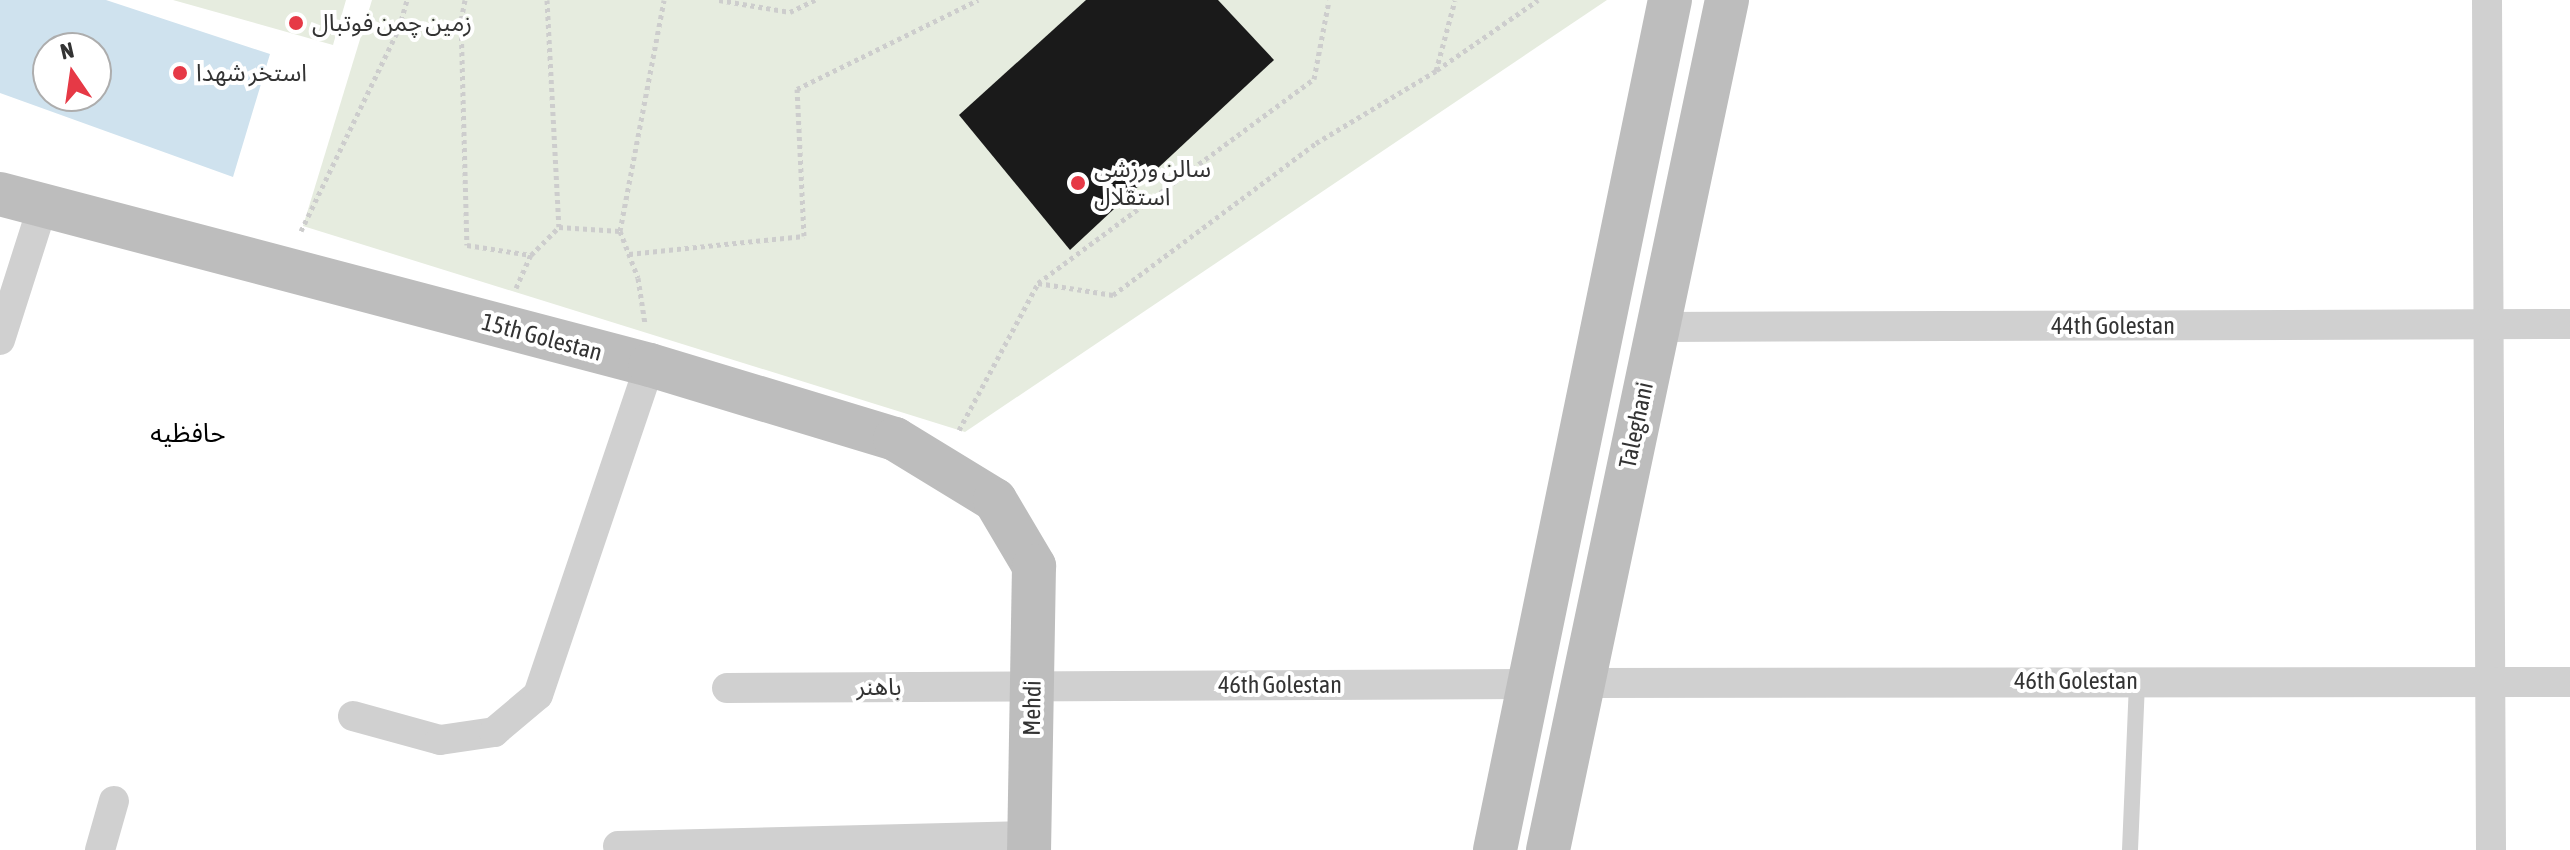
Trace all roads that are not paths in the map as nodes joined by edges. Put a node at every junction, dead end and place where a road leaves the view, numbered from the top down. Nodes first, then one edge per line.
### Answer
1 (1670, 0) edge
2 (1727, 0) edge
3 (2487, 0) edge
4 (1644, 129) junction
5 (1697, 138) junction
6 (0, 194) edge
7 (43, 205) junction
8 (2570, 324) edge
9 (2489, 325) junction
10 (1657, 327) junction
11 (0, 340) edge
12 (650, 365) junction
13 (1034, 566) joint
14 (2137, 681) junction
15 (2492, 682) junction
16 (2570, 682) edge
17 (1582, 683) junction
18 (1529, 684) junction
19 (1032, 687) junction
20 (727, 688) dead end
21 (353, 716) dead end
22 (114, 801) dead end
23 (1030, 843) edge
24 (618, 846) dead end
25 (100, 850) edge
26 (1495, 850) edge
27 (1548, 850) edge
28 (2130, 850) edge
29 (2491, 850) edge

1 - 4 main road
2 - 5 main road, Taleghani
3 - 9 street
4 - 5 main road
4 - 18 main road
5 - 10 main road, Taleghani
6 - 7 main road, 15th Golestan
7 - 11 street
7 - 12 main road, 15th Golestan
8 - 9 street, 44th Golestan
9 - 10 street, 44th Golestan
9 - 15 street
10 - 17 main road, Taleghani
12 - 13 main road, 15th Golestan
12 - 21 street
13 - 19 main road, Mehdi
14 - 15 street, 46th Golestan
14 - 17 street, 46th Golestan
14 - 28 lane
15 - 16 street, 46th Golestan
15 - 29 street
17 - 27 main road, Taleghani
18 - 19 street, 46th Golestan
18 - 26 main road
19 - 20 street, باهنر
19 - 23 main road, Mehdi
22 - 25 street
23 - 24 street

